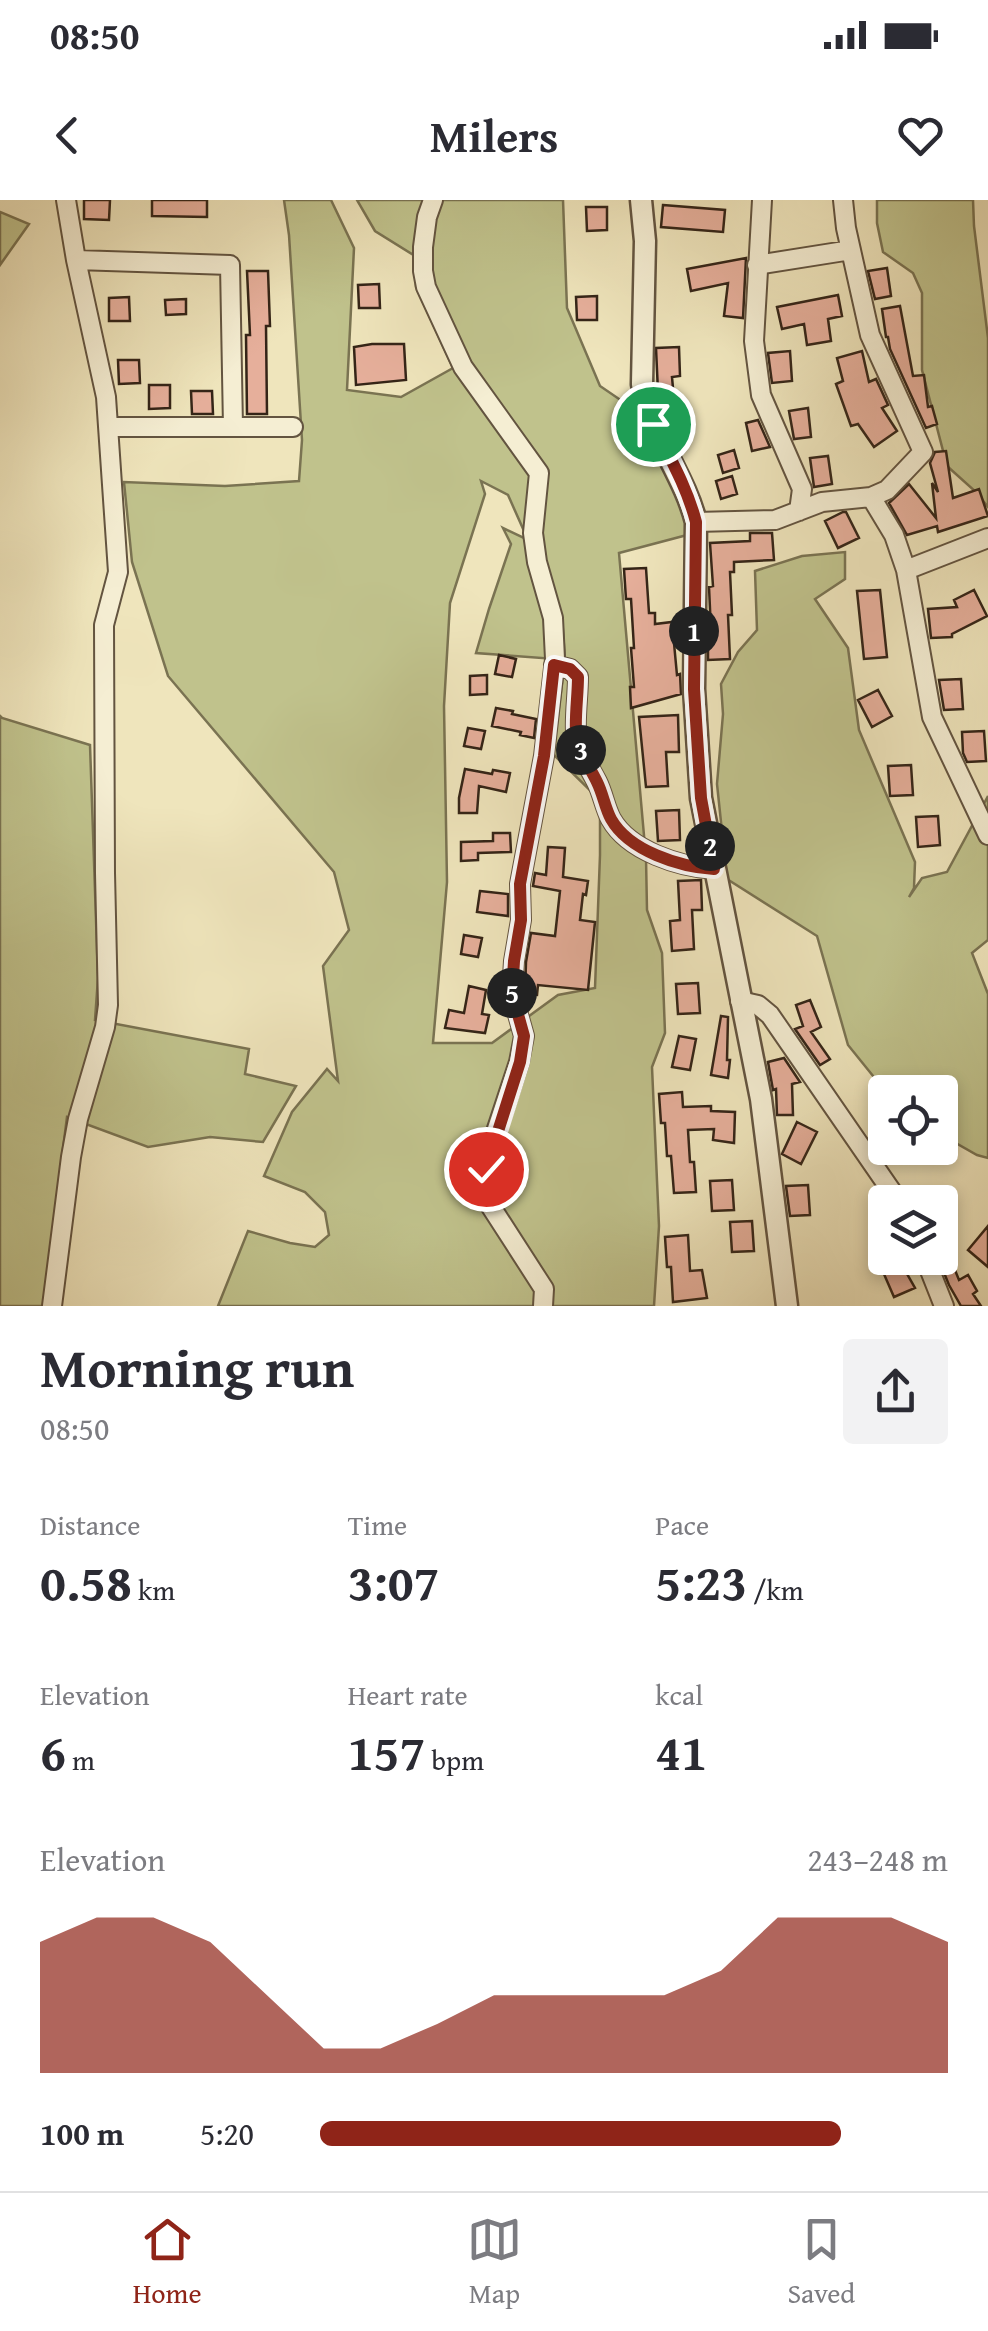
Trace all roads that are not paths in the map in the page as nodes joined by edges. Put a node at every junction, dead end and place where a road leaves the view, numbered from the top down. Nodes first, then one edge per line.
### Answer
1 (66, 200) edge
2 (433, 200) edge
3 (642, 200) edge
4 (762, 200) edge
5 (843, 200) edge
6 (851, 250) junction
7 (76, 260) junction
8 (757, 265) junction
9 (108, 427) junction
10 (232, 427) junction
11 (292, 427) dead end
12 (871, 497) junction
13 (798, 511) junction
14 (696, 522) junction
15 (988, 538) edge
16 (906, 570) junction
17 (554, 665) junction
18 (988, 835) edge
19 (714, 869) junction
20 (740, 1000) junction
21 (886, 1185) edge
22 (931, 1275) edge
23 (52, 1306) edge
24 (543, 1306) edge
25 (787, 1306) edge
26 (944, 1306) edge

1 - 7 street
2 - 17 street
3 - 14 street
4 - 8 street
5 - 6 street
6 - 8 street
6 - 12 street
7 - 9 street
7 - 10 street
8 - 13 street
9 - 10 street
9 - 23 street
10 - 11 street
12 - 13 street
12 - 16 street
13 - 14 street
14 - 19 street
15 - 16 street
16 - 18 street
17 - 19 street
17 - 24 street
19 - 20 street
20 - 21 street
20 - 25 street
22 - 26 street

